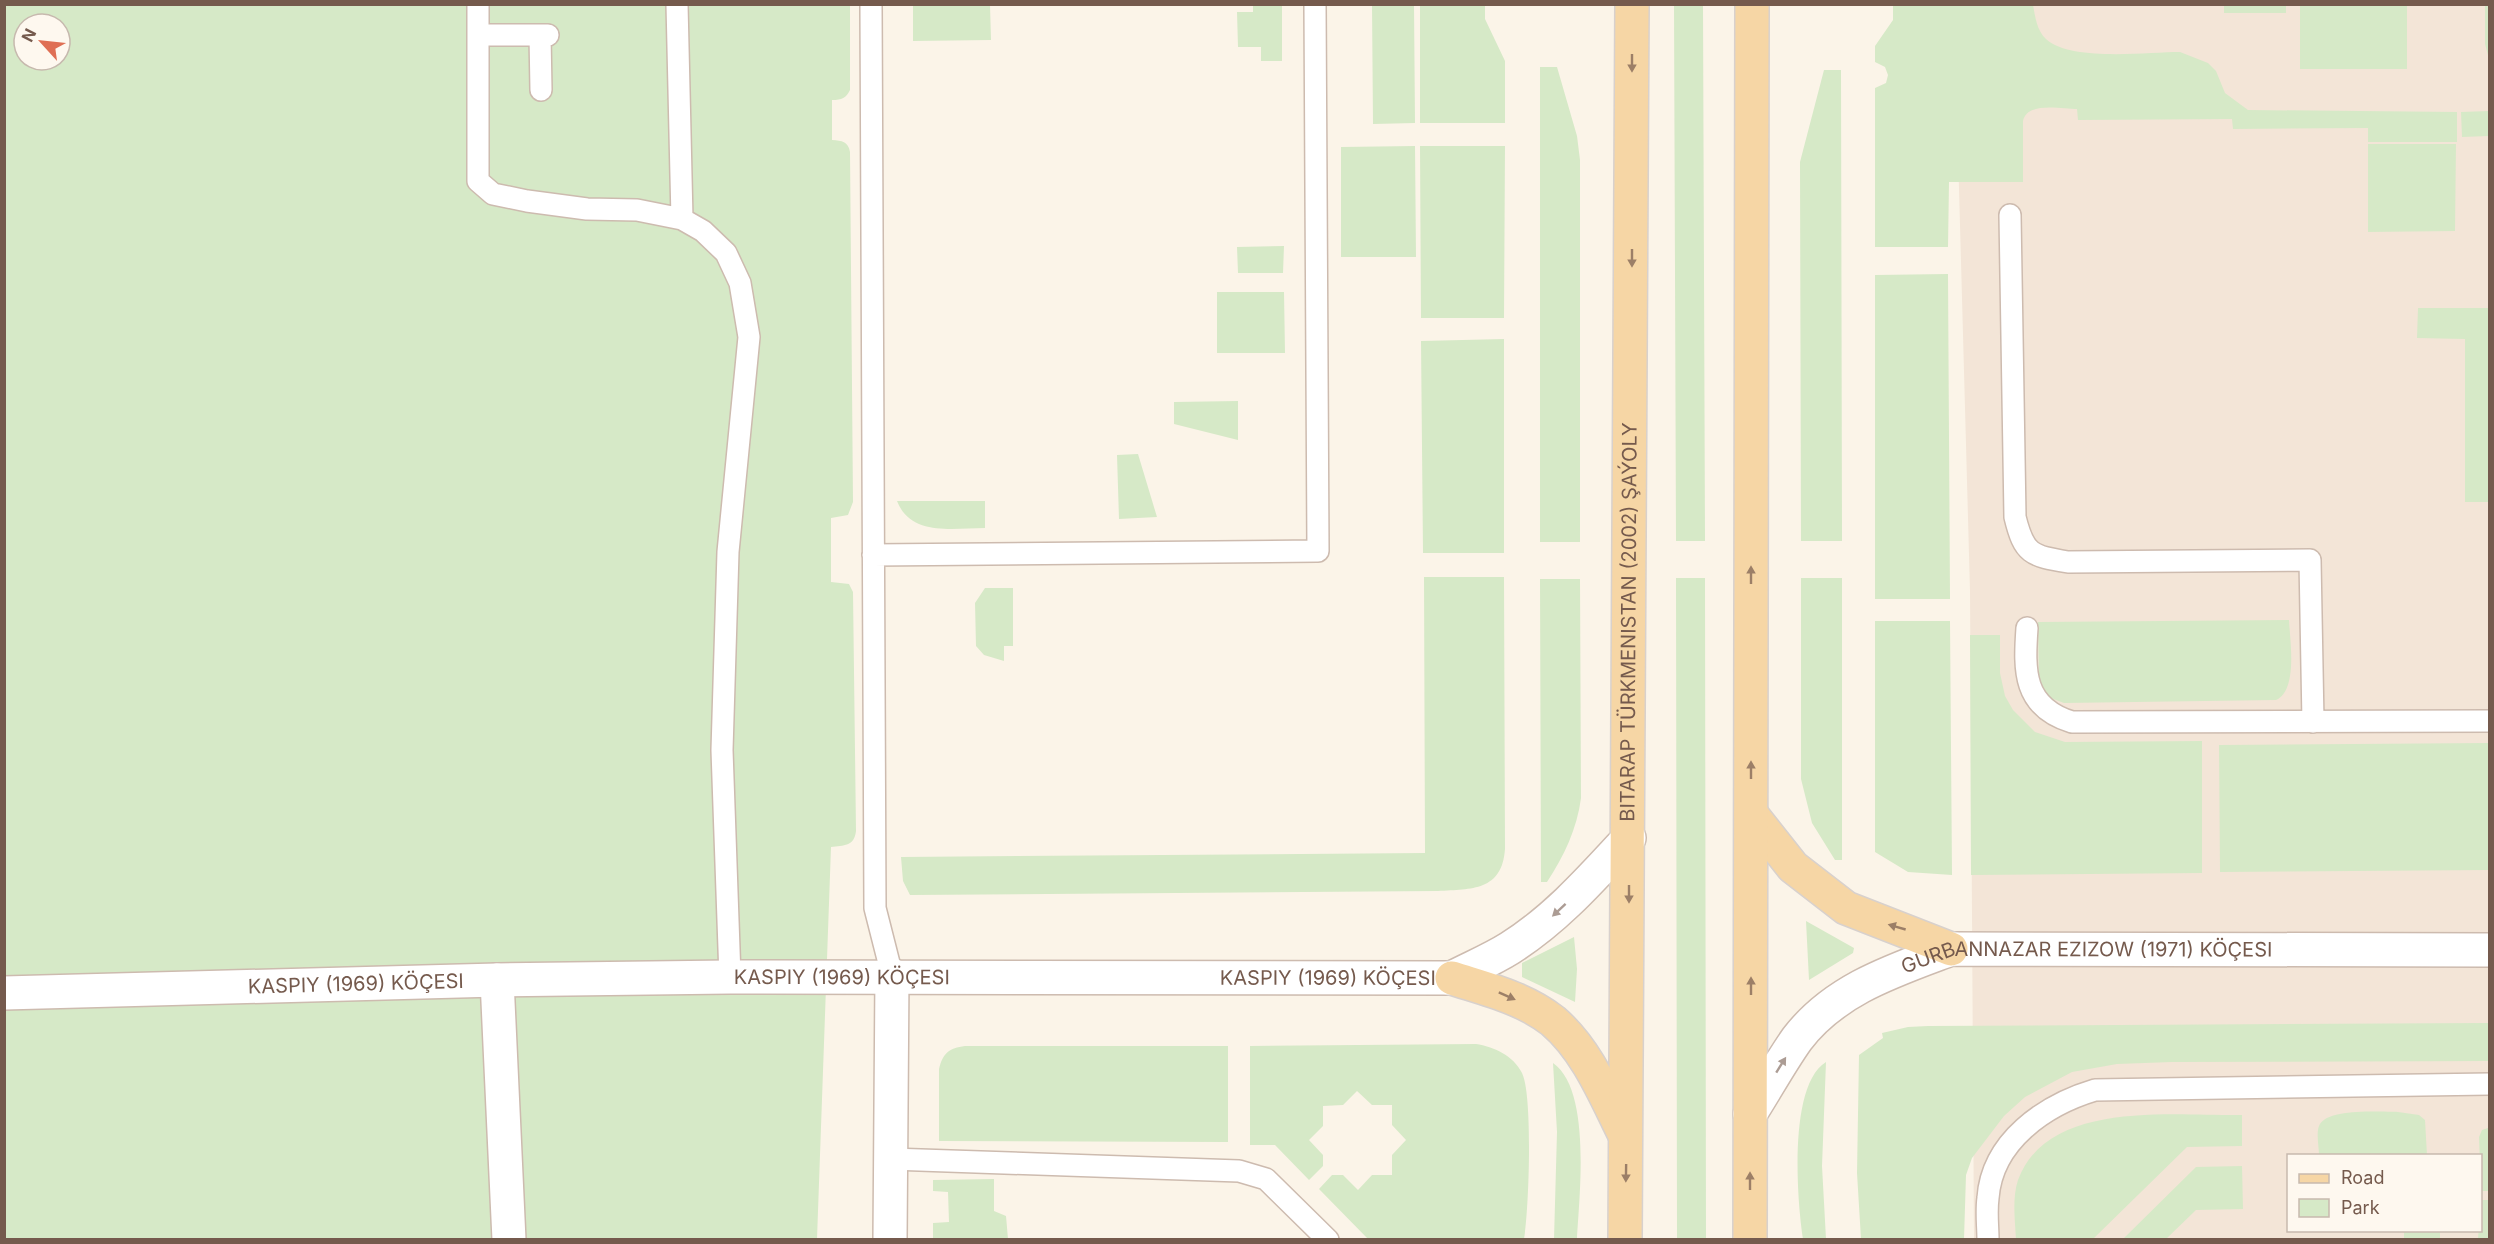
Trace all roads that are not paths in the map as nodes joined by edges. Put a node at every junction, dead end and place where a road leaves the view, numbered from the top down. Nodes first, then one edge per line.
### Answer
1 (478, 4) edge
2 (677, 4) edge
3 (872, 4) edge
4 (1315, 4) edge
5 (1632, 4) edge
6 (1752, 4) edge
7 (478, 35) junction
8 (540, 90) dead end
9 (2010, 214) dead end
10 (682, 219) junction
11 (873, 555) junction
12 (2027, 628) dead end
13 (2490, 721) edge
14 (2313, 722) junction
15 (1751, 814) junction
16 (1629, 838) junction
17 (1951, 949) junction
18 (2490, 950) edge
19 (892, 975) junction
20 (730, 977) junction
21 (1452, 978) junction
22 (497, 980) junction
23 (4, 993) edge
24 (2490, 1084) edge
25 (1750, 1114) junction
26 (1626, 1137) junction
27 (891, 1159) junction
28 (509, 1239) edge
29 (890, 1239) edge
30 (1328, 1239) edge
31 (1624, 1239) edge
32 (1750, 1239) edge
33 (1988, 1239) edge

1 - 7 lane
2 - 10 lane
3 - 11 lane
4 - 11 lane
5 -> 16 main road, BITARAP TÜRKMENISTAN (2002) ŞAÝOLY
15 -> 6 main road
7 - 8 lane
7 - 10 lane
9 - 14 lane
10 - 20 lane
11 - 19 lane
12 - 14 lane
13 - 14 lane
17 -> 15 main road
25 -> 15 main road
16 -> 21 street, KASPIY (1969) KÖÇESI
16 -> 26 main road, BITARAP TÜRKMENISTAN (2002) ŞAÝOLY
17 - 18 street, GURBANNAZAR EZIZOW (1971) KÖÇESI
25 -> 17 street, GURBANNAZAR EZIZOW (1971) KÖÇESI
19 - 20 street, KASPIY (1969) KÖÇESI
19 - 21 street, KASPIY (1969) KÖÇESI
19 - 27 street
20 - 22 street, KASPIY (1969) KÖÇESI
21 -> 26 main road
22 - 23 street, KASPIY (1969) KÖÇESI
22 - 28 street
24 - 33 lane
32 -> 25 main road
26 -> 31 main road, BITARAP TÜRKMENISTAN (2002) ŞAÝOLY
27 - 29 street
27 - 30 lane

